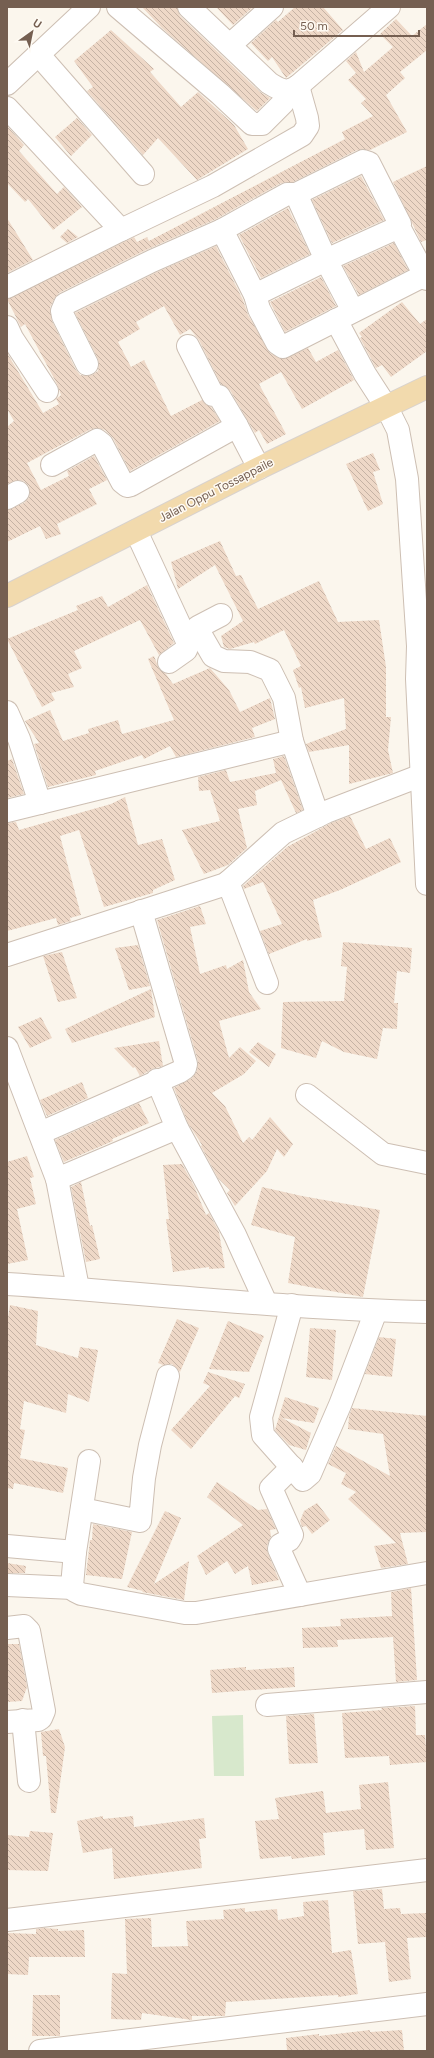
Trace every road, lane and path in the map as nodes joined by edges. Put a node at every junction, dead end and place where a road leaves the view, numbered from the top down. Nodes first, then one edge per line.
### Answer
1 (89, 7) edge
2 (118, 7) edge
3 (189, 7) edge
4 (272, 7) edge
5 (389, 7) edge
6 (230, 45) junction
7 (38, 54) junction
8 (7, 84) edge
9 (295, 88) junction
10 (7, 108) edge
11 (143, 174) dead end
12 (296, 194) junction
13 (399, 227) junction
14 (121, 230) junction
15 (222, 230) junction
16 (326, 260) junction
17 (426, 277) edge
18 (7, 287) edge
19 (255, 294) junction
20 (344, 315) junction
21 (9, 336) edge
22 (188, 346) dead end
23 (87, 364) dead end
24 (427, 387) edge
25 (47, 390) dead end
26 (387, 408) junction
27 (237, 426) junction
28 (52, 464) dead end
29 (259, 468) junction
30 (136, 532) junction
31 (7, 596) edge
32 (221, 615) dead end
33 (422, 647) edge
34 (169, 662) dead end
35 (422, 680) edge
36 (7, 712) edge
37 (292, 741) junction
38 (422, 775) junction
39 (40, 803) junction
40 (7, 811) edge
41 (318, 816) junction
42 (427, 876) edge
43 (228, 882) junction
44 (427, 884) edge
45 (141, 911) junction
46 (7, 955) edge
47 (267, 983) dead end
48 (7, 1048) edge
49 (158, 1080) junction
50 (307, 1095) dead end
51 (177, 1128) junction
52 (40, 1133) junction
53 (427, 1163) edge
54 (57, 1179) junction
55 (7, 1284) edge
56 (78, 1288) junction
57 (266, 1303) junction
58 (292, 1305) junction
59 (376, 1311) junction
60 (427, 1312) edge
61 (168, 1376) dead end
62 (89, 1461) dead end
63 (292, 1467) junction
64 (82, 1509) junction
65 (7, 1546) edge
66 (75, 1552) junction
67 (427, 1573) edge
68 (7, 1585) edge
69 (73, 1588) junction
70 (300, 1595) junction
71 (7, 1628) edge
72 (427, 1692) edge
73 (267, 1705) dead end
74 (15, 1721) edge
75 (29, 1781) dead end
76 (427, 1870) edge
77 (7, 1920) edge
78 (427, 2004) edge
79 (40, 2051) edge

1 - 7 street
2 - 9 street
3 - 6 street
4 - 6 street
5 - 9 street
6 - 9 street
7 - 8 street
7 - 11 street
9 - 14 street
10 - 14 street
12 - 13 street
12 - 15 street
12 - 16 street
13 - 16 street
13 - 17 street
14 - 18 street
15 - 19 street
15 - 23 street
16 - 19 street
16 - 20 street
17 - 20 street
19 - 20 street
20 - 26 street
21 - 25 street
22 - 27 street
24 - 26 main road, Jalan Oppu Tossappaile
26 - 29 main road, Jalan Oppu Tossappaile
26 - 33 street
27 - 28 street
27 - 29 street
29 - 30 main road, Jalan Oppu Tossappaile
30 - 31 main road, Jalan Oppu Tossappaile
30 - 34 street
32 - 37 street
33 - 35 street
35 - 38 street
36 - 39 street
37 - 39 street
37 - 41 street
38 - 41 street
38 - 42 street
39 - 40 street
41 - 43 street
42 - 44 street
43 - 45 street
43 - 47 street
45 - 46 street
45 - 49 street
48 - 52 street
49 - 51 street
49 - 52 street
50 - 53 street
51 - 54 street
51 - 57 street
52 - 54 street
54 - 56 street
55 - 56 street
56 - 57 street
57 - 58 street
58 - 59 street
58 - 63 street
59 - 60 street
59 - 63 street
61 - 64 street
62 - 64 street
63 - 70 street
64 - 66 street
65 - 66 street
66 - 69 street
67 - 70 street
68 - 69 street
69 - 70 street
71 - 74 street
72 - 73 street
74 - 75 street
76 - 77 street
78 - 79 street

